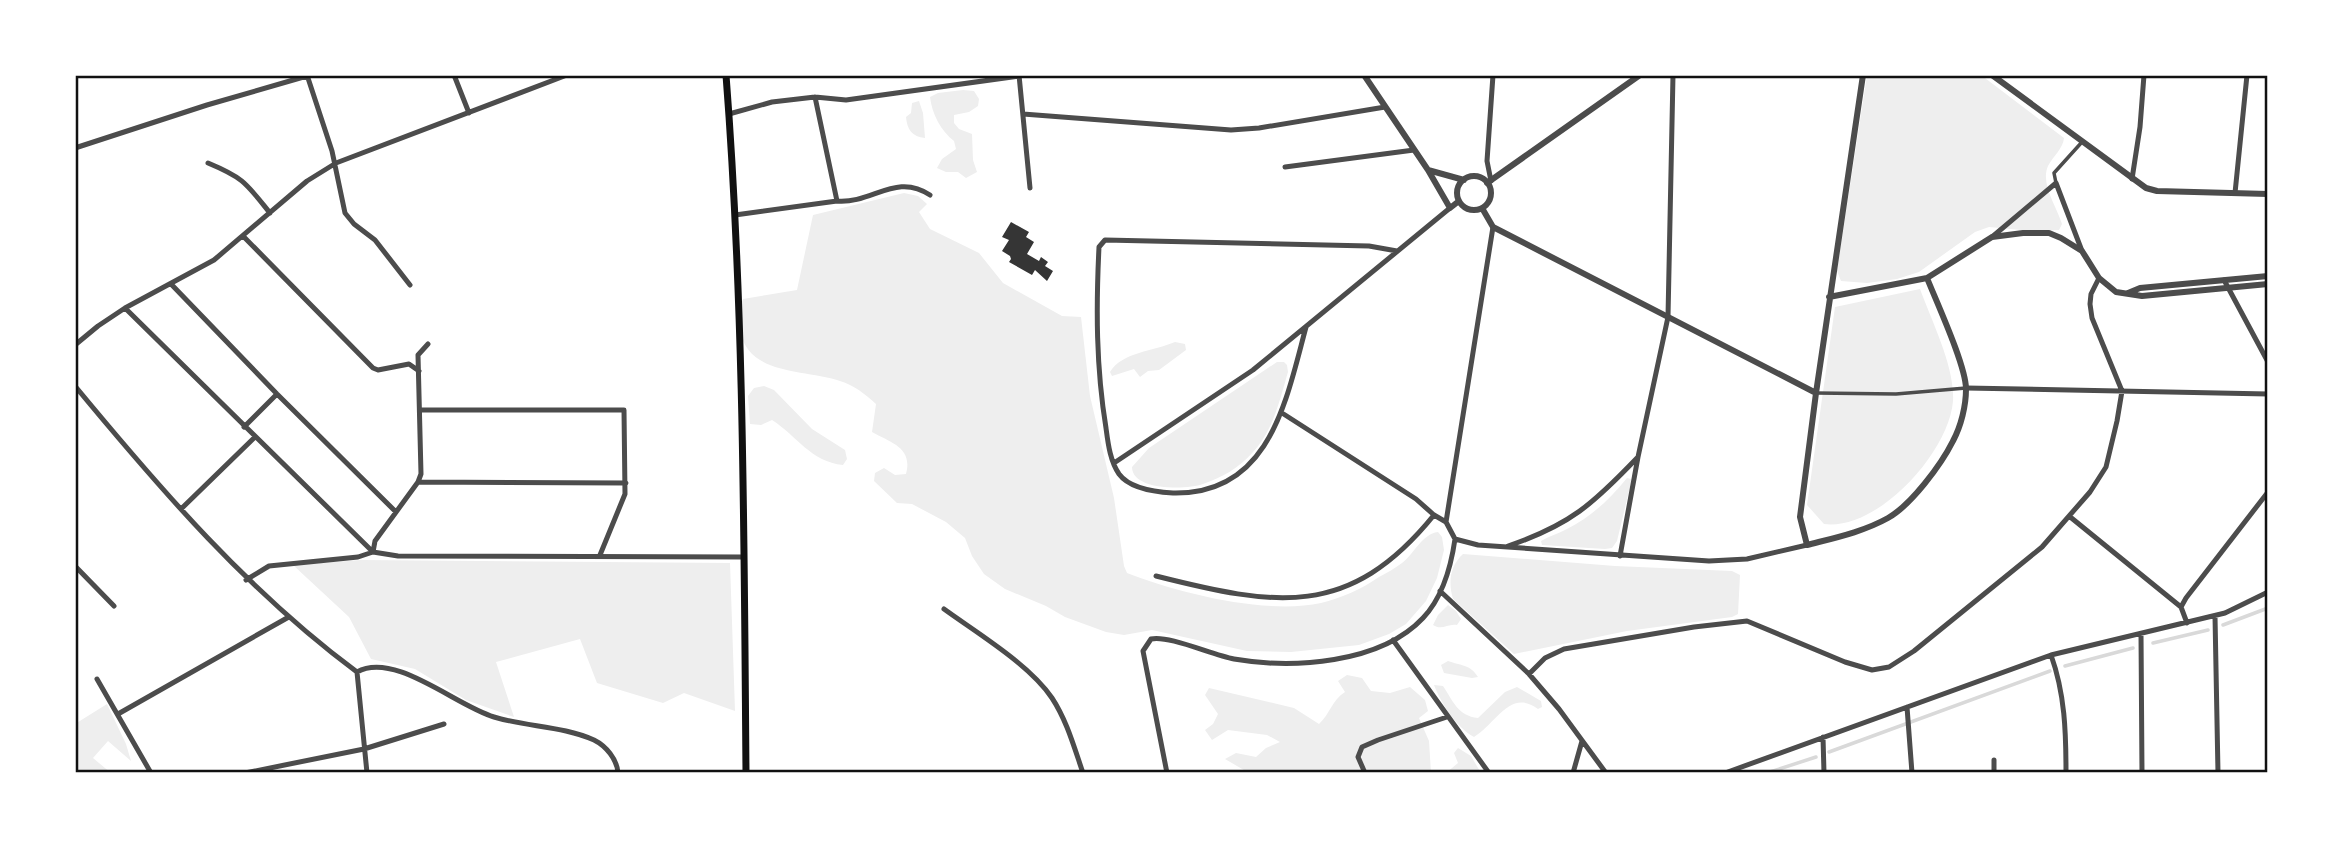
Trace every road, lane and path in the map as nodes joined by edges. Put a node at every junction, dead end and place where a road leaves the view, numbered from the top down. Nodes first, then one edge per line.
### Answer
1 (454, 75) edge
2 (567, 75) edge
3 (726, 75) edge
4 (1019, 75) edge
5 (1364, 75) edge
6 (1493, 75) edge
7 (1640, 75) edge
8 (1673, 75) edge
9 (1863, 75) edge
10 (1993, 75) edge
11 (2144, 75) edge
12 (2247, 75) edge
13 (307, 76) edge
14 (815, 97) junction
15 (1385, 107) junction
16 (469, 113) junction
17 (729, 114) junction
18 (1023, 114) junction
19 (2082, 142) junction
20 (75, 148) edge
21 (1413, 150) junction
22 (208, 163) dead end
23 (335, 163) junction
24 (1285, 167) dead end
25 (1428, 170) junction
26 (2132, 179) junction
27 (1464, 180) junction
28 (1489, 182) junction
29 (2056, 183) junction
30 (1030, 188) dead end
31 (2235, 193) junction
32 (2268, 194) edge
33 (930, 195) dead end
34 (837, 201) junction
35 (1459, 201) junction
36 (1450, 208) junction
37 (1482, 208) junction
38 (270, 213) junction
39 (734, 215) junction
40 (1493, 227) junction
41 (243, 236) junction
42 (1992, 237) junction
43 (1397, 251) junction
44 (2082, 251) junction
45 (2268, 276) edge
46 (1927, 278) junction
47 (2099, 278) junction
48 (2224, 280) junction
49 (171, 284) junction
50 (2268, 284) edge
51 (410, 285) dead end
52 (2228, 288) junction
53 (2126, 293) junction
54 (1829, 298) junction
55 (125, 308) junction
56 (1668, 317) junction
57 (1306, 327) junction
58 (428, 344) dead end
59 (75, 345) edge
60 (2268, 362) edge
61 (419, 371) junction
62 (75, 386) edge
63 (1966, 388) junction
64 (2122, 391) junction
65 (1816, 393) junction
66 (277, 394) junction
67 (2268, 394) edge
68 (420, 410) junction
69 (1282, 414) junction
70 (244, 426) junction
71 (255, 437) junction
72 (1638, 457) junction
73 (1114, 463) junction
74 (418, 482) junction
75 (626, 482) junction
76 (2268, 492) edge
77 (181, 509) junction
78 (396, 512) junction
79 (1434, 515) junction
80 (2069, 516) junction
81 (1446, 522) junction
82 (1455, 539) junction
83 (1807, 545) junction
84 (1505, 547) junction
85 (373, 552) junction
86 (600, 555) junction
87 (1620, 556) junction
88 (744, 557) junction
89 (76, 568) edge
90 (1156, 576) dead end
91 (246, 580) junction
92 (1440, 591) junction
93 (2268, 592) edge
94 (114, 606) dead end
95 (2181, 607) junction
96 (944, 609) dead end
97 (2215, 616) junction
98 (287, 618) junction
99 (2187, 623) junction
100 (2141, 634) junction
101 (1393, 640) junction
102 (2051, 654) junction
103 (357, 673) junction
104 (1529, 674) junction
105 (97, 679) dead end
106 (1907, 706) junction
107 (118, 714) junction
108 (1447, 717) junction
109 (444, 724) dead end
110 (1823, 737) junction
111 (1582, 741) junction
112 (364, 749) junction
113 (1994, 760) dead end
114 (151, 773) edge
115 (245, 773) edge
116 (367, 773) edge
117 (618, 773) edge
118 (746, 773) edge
119 (1083, 773) edge
120 (1167, 773) edge
121 (1365, 773) edge
122 (1489, 773) edge
123 (1573, 773) edge
124 (1606, 773) edge
125 (1725, 773) edge
126 (1824, 773) edge
127 (1912, 773) edge
128 (1994, 773) edge
129 (2066, 773) edge
130 (2142, 773) edge
131 (2218, 773) edge

1 - 16 street
2 - 16 street
3 - 17 main road
4 - 14 street
4 - 18 street
5 - 15 street
6 - 28 street
7 - 28 street
8 - 56 street
9 - 54 street
10 - 19 street
11 - 26 street
12 - 31 street
13 - 20 street
13 - 23 street
14 - 17 street
14 - 34 street
15 - 18 street
15 - 21 street
16 - 23 street
17 - 39 main road
18 - 30 street
19 - 26 street
19 - 29 street
21 - 24 street
21 - 25 street
22 - 38 street
23 - 38 street
23 - 51 street
25 - 27 street
25 - 36 street
26 - 31 street
27 - 28 street
27 - 35 street
28 - 37 street
29 - 42 street
29 - 44 street
31 - 32 street
33 - 34 street
34 - 39 street
35 - 36 street
35 - 37 street
36 - 43 street
37 - 40 street
38 - 41 street
39 - 88 main road
40 - 56 street
40 - 81 street
41 - 49 street
41 - 61 street
42 - 44 street
42 - 46 street
43 - 57 street
43 - 73 street
44 - 47 street
45 - 48 street
46 - 54 street
46 - 63 street
47 - 53 street
47 - 64 street
48 - 52 street
48 - 53 street
49 - 55 street
49 - 66 street
50 - 52 street
52 - 53 street
52 - 60 street
54 - 65 street
55 - 59 street
55 - 70 street
56 - 65 street
56 - 72 street
57 - 69 street
57 - 73 street
58 - 61 street
61 - 68 street
62 - 77 street
63 - 64 street
63 - 65 street
63 - 83 street
64 - 67 street
64 - 80 street
65 - 83 street
66 - 70 street
66 - 78 street
68 - 74 street
68 - 75 street
69 - 73 street
69 - 79 street
70 - 71 street
71 - 77 street
71 - 85 street
72 - 84 street
72 - 87 street
74 - 75 street
74 - 78 street
75 - 86 street
76 - 95 street
77 - 91 street
78 - 85 street
79 - 81 street
79 - 90 street
80 - 95 street
80 - 104 street
81 - 82 street
82 - 84 street
82 - 92 street
83 - 87 street
84 - 87 street
85 - 86 street
85 - 91 street
86 - 88 street
88 - 118 main road
89 - 94 street
91 - 98 street
92 - 101 street
92 - 104 street
93 - 97 street
95 - 99 street
96 - 119 street
97 - 99 street
97 - 131 street
98 - 103 street
98 - 107 street
99 - 100 street
100 - 102 street
100 - 130 street
101 - 108 street
101 - 120 street
102 - 106 street
102 - 129 street
103 - 112 street
103 - 117 street
104 - 111 street
105 - 107 street
106 - 110 street
106 - 127 street
107 - 114 street
108 - 121 street
108 - 122 street
109 - 112 street
110 - 125 street
110 - 126 street
111 - 123 street
111 - 124 street
112 - 115 street
112 - 116 street
113 - 128 street

